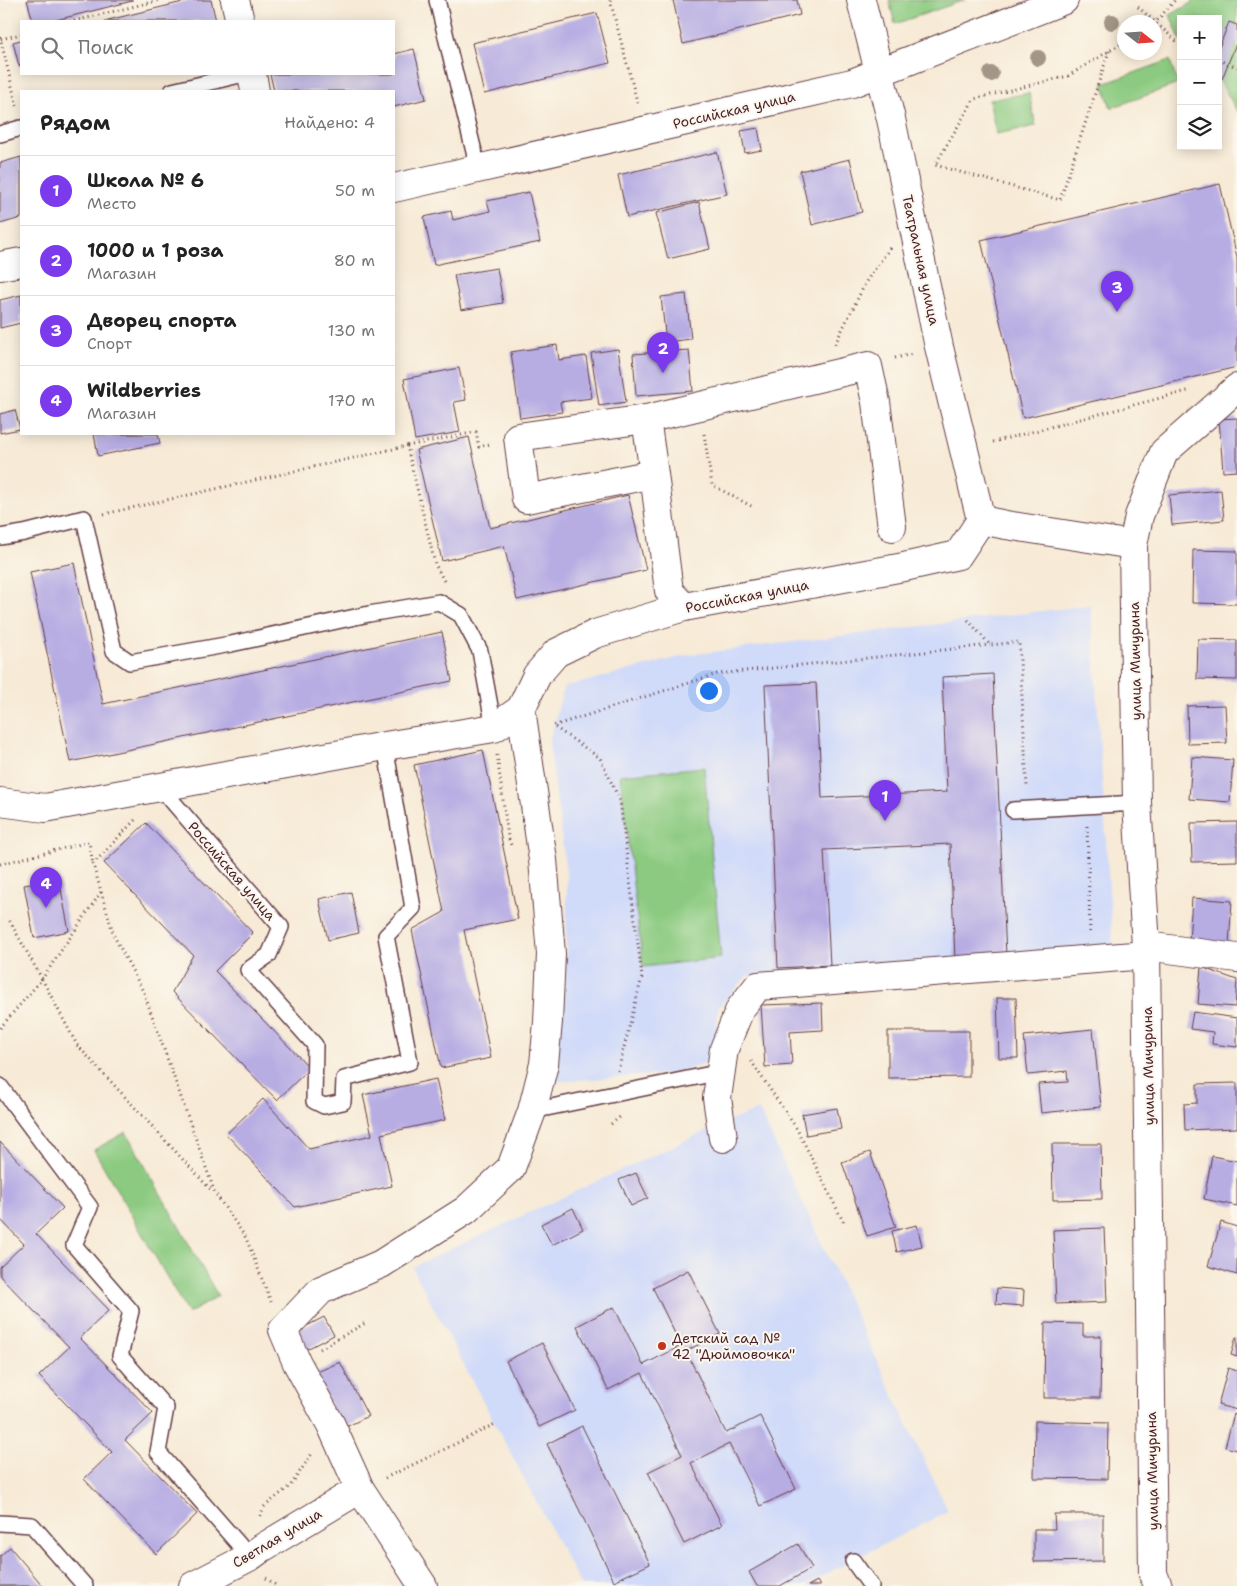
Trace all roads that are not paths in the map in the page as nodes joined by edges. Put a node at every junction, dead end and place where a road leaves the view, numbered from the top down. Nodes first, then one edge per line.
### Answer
1 (235, 0) edge
2 (861, 0) edge
3 (1064, 0) edge
4 (442, 2) edge
5 (240, 20) edge
6 (878, 74) junction
7 (240, 75) edge
8 (252, 75) edge
9 (176, 90) edge
10 (255, 90) edge
11 (20, 122) edge
12 (0, 134) edge
13 (478, 168) junction
14 (395, 188) edge
15 (20, 262) edge
16 (0, 266) edge
17 (1237, 388) edge
18 (646, 419) junction
19 (654, 474) junction
20 (981, 520) junction
21 (892, 527) dead end
22 (0, 537) edge
23 (1133, 545) junction
24 (684, 608) junction
25 (521, 709) junction
26 (494, 728) junction
27 (385, 746) junction
28 (167, 795) junction
29 (0, 802) edge
30 (1137, 803) junction
31 (1021, 809) road end
32 (1146, 950) junction
33 (1237, 958) edge
34 (721, 1072) junction
35 (0, 1086) edge
36 (532, 1111) junction
37 (723, 1138) dead end
38 (360, 1489) junction
39 (0, 1524) edge
40 (246, 1552) junction
41 (853, 1560) dead end
42 (85, 1586) edge
43 (193, 1586) edge
44 (423, 1586) edge
45 (871, 1586) edge
46 (1158, 1586) edge

1 - 5 street
2 - 6 street, Театральная улица
3 - 6 street, Российская улица
4 - 13 lane
6 - 13 street, Российская улица
6 - 20 street, Театральная улица
7 - 9 lane
8 - 10 street
11 - 12 lane
13 - 14 street, Российская улица
15 - 16 street
17 - 23 street, улица Мичурина
18 - 19 street
18 - 19 street
18 - 21 street
19 - 24 street
20 - 23 street
20 - 24 street, Российская улица
22 - 26 lane
23 - 30 street, улица Мичурина
24 - 25 street, Российская улица
25 - 26 street, Российская улица
25 - 36 street
26 - 27 street, Российская улица
27 - 28 street, Российская улица
27 - 28 lane, Российская улица
28 - 29 street, Российская улица
30 - 31 lane
30 - 32 street, улица Мичурина
32 - 33 street
32 - 34 street
32 - 46 street, улица Мичурина
34 - 36 lane
34 - 37 street
35 - 40 lane
36 - 38 street
38 - 40 street, Светлая улица
38 - 44 street
39 - 42 lane
40 - 43 street, Светлая улица
41 - 45 lane

